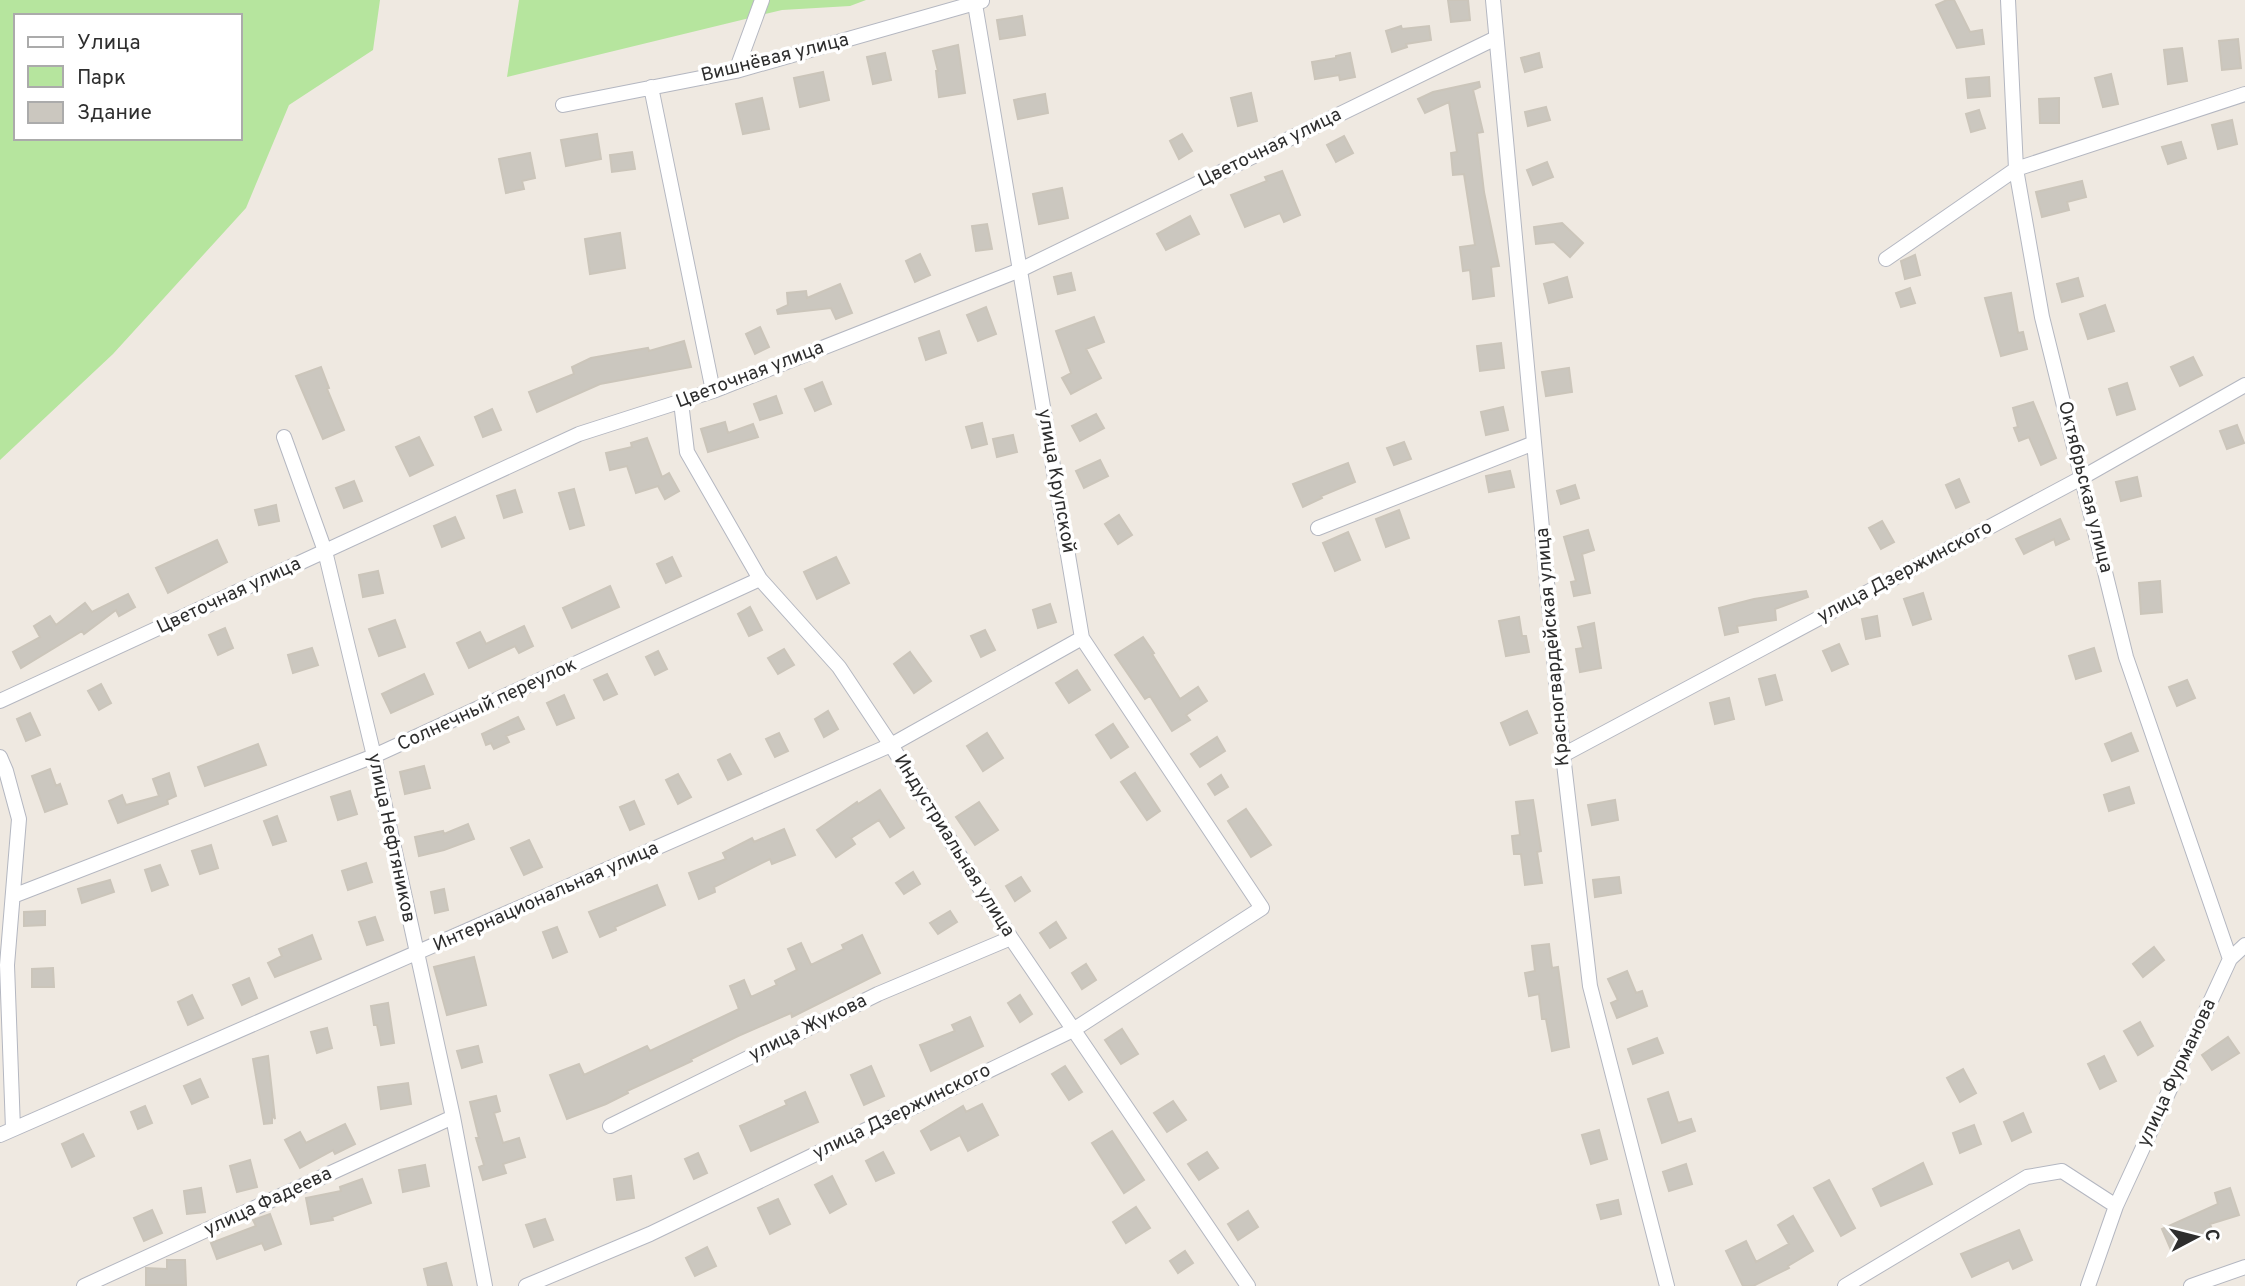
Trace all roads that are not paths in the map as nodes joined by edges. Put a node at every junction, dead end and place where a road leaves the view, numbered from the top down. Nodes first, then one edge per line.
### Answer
1 (762, 0) edge
2 (1493, 0) edge
3 (2008, 0) edge
4 (979, 2) edge
5 (1496, 37) junction
6 (736, 71) junction
7 (651, 87) junction
8 (2245, 94) edge
9 (563, 105) dead end
10 (2016, 169) junction
11 (1886, 259) dead end
12 (1020, 270) junction
13 (2245, 385) edge
14 (713, 391) junction
15 (681, 402) junction
16 (284, 437) dead end
17 (1534, 443) junction
18 (2083, 477) junction
19 (1318, 528) dead end
20 (325, 551) junction
21 (760, 579) junction
22 (1082, 638) junction
23 (0, 701) edge
24 (891, 745) junction
25 (1563, 755) junction
26 (374, 756) junction
27 (0, 757) edge
28 (13, 896) junction
29 (1262, 908) joint
30 (1011, 939) junction
31 (2245, 945) edge
32 (417, 954) junction
33 (2230, 959) junction
34 (3, 966) edge
35 (1073, 1030) junction
36 (453, 1117) junction
37 (610, 1126) dead end
38 (7, 1132) edge
39 (2116, 1206) junction
40 (2245, 1267) edge
41 (84, 1286) edge
42 (485, 1286) edge
43 (526, 1286) edge
44 (1248, 1286) edge
45 (1667, 1286) edge
46 (1845, 1286) edge
47 (2088, 1286) edge
48 (2191, 1286) edge

1 - 6 street
2 - 5 street, Красногвардейская улица
3 - 10 street, Октябрьская улица
4 - 6 street, Вишнёвая улица
4 - 12 street, улица Крупской
5 - 12 street, Цветочная улица
5 - 17 street, Красногвардейская улица
6 - 7 street, Вишнёвая улица
7 - 9 street, Вишнёвая улица
7 - 14 street
8 - 10 street
10 - 11 street
10 - 18 street, Октябрьская улица
12 - 14 street, Цветочная улица
12 - 22 street, улица Крупской
13 - 18 street, улица Дзержинского
14 - 15 street, Цветочная улица
15 - 20 street, Цветочная улица
15 - 21 street, Индустриальная улица
16 - 20 street, улица Нефтяников
17 - 19 street
17 - 25 street, Красногвардейская улица
18 - 25 street, улица Дзержинского
18 - 33 street, Октябрьская улица
20 - 23 street, Цветочная улица
20 - 26 street, улица Нефтяников
21 - 24 street, Индустриальная улица
21 - 26 street, Солнечный переулок
22 - 24 street, Интернациональная улица
22 - 29 street, улица Крупской
24 - 30 street, Индустриальная улица
24 - 32 street, Интернациональная улица
25 - 45 street, Красногвардейская улица
26 - 28 street, Солнечный переулок
26 - 32 street, улица Нефтяников
27 - 28 street
28 - 34 street
29 - 35 street, улица Дзержинского
30 - 35 street, Индустриальная улица
30 - 37 street, улица Жукова
31 - 33 street, улица Фурманова
32 - 36 street, улица Нефтяников
32 - 38 street, Интернациональная улица
33 - 39 street, улица Фурманова
34 - 38 street
35 - 43 street, улица Дзержинского
35 - 44 street, Индустриальная улица
36 - 41 street, улица Фадеева
36 - 42 street, улица Нефтяников
39 - 46 street
39 - 47 street, улица Фурманова
40 - 48 street

